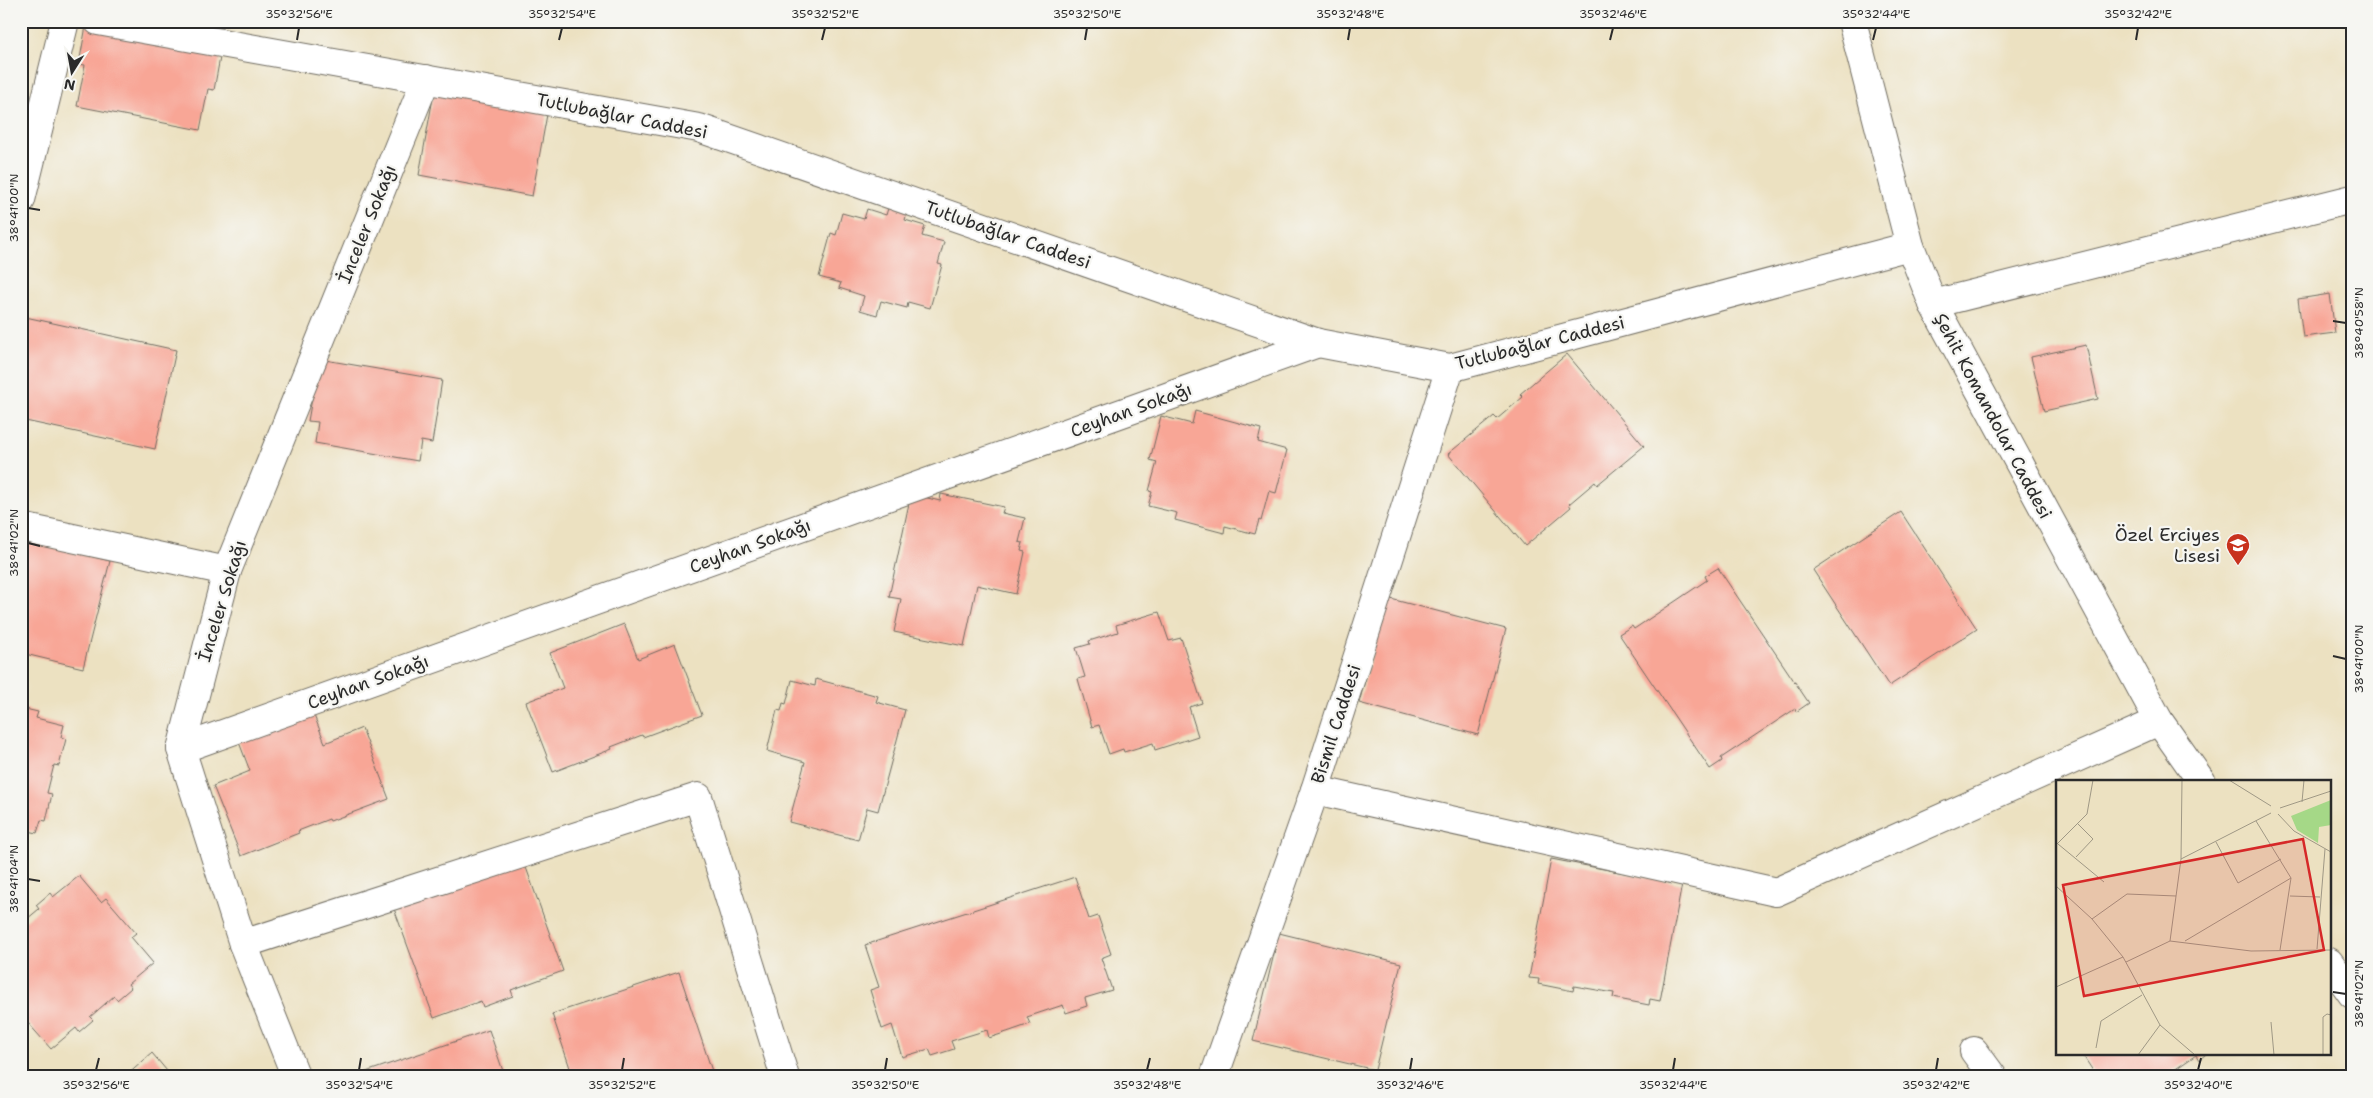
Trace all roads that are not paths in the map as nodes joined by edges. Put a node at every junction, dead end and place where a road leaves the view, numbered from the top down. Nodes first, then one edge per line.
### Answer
1 (65, 21) edge
2 (98, 21) edge
3 (1852, 21) edge
4 (426, 79) junction
5 (2352, 199) edge
6 (21, 200) edge
7 (1910, 246) junction
8 (1933, 304) junction
9 (1318, 343) junction
10 (1450, 368) junction
11 (21, 527) edge
12 (227, 571) junction
13 (2159, 721) junction
14 (181, 749) junction
15 (2201, 780) edge
16 (1315, 790) junction
17 (243, 944) junction
18 (2330, 963) edge
19 (2352, 994) edge
20 (1974, 1052) dead end
21 (296, 1077) edge
22 (785, 1077) edge
23 (1214, 1077) edge
24 (1993, 1077) edge

1 - 6 street
2 - 4 street, Tutlubağlar Caddesi
3 - 7 street, Şehit Komandolar Caddesi
4 - 9 street, Tutlubağlar Caddesi
4 - 12 street, İnceler Sokağı
5 - 8 street
7 - 8 street, Şehit Komandolar Caddesi
7 - 10 street, Tutlubağlar Caddesi
8 - 13 street, Şehit Komandolar Caddesi
9 - 10 street, Tutlubağlar Caddesi
9 - 14 street, Ceyhan Sokağı
10 - 16 street, Bismil Caddesi
11 - 12 street
12 - 14 street, İnceler Sokağı
13 - 15 street, Şehit Komandolar Caddesi
13 - 16 street
14 - 17 street
16 - 23 street, Bismil Caddesi
17 - 21 street
17 - 22 street
18 - 19 street
20 - 24 street

